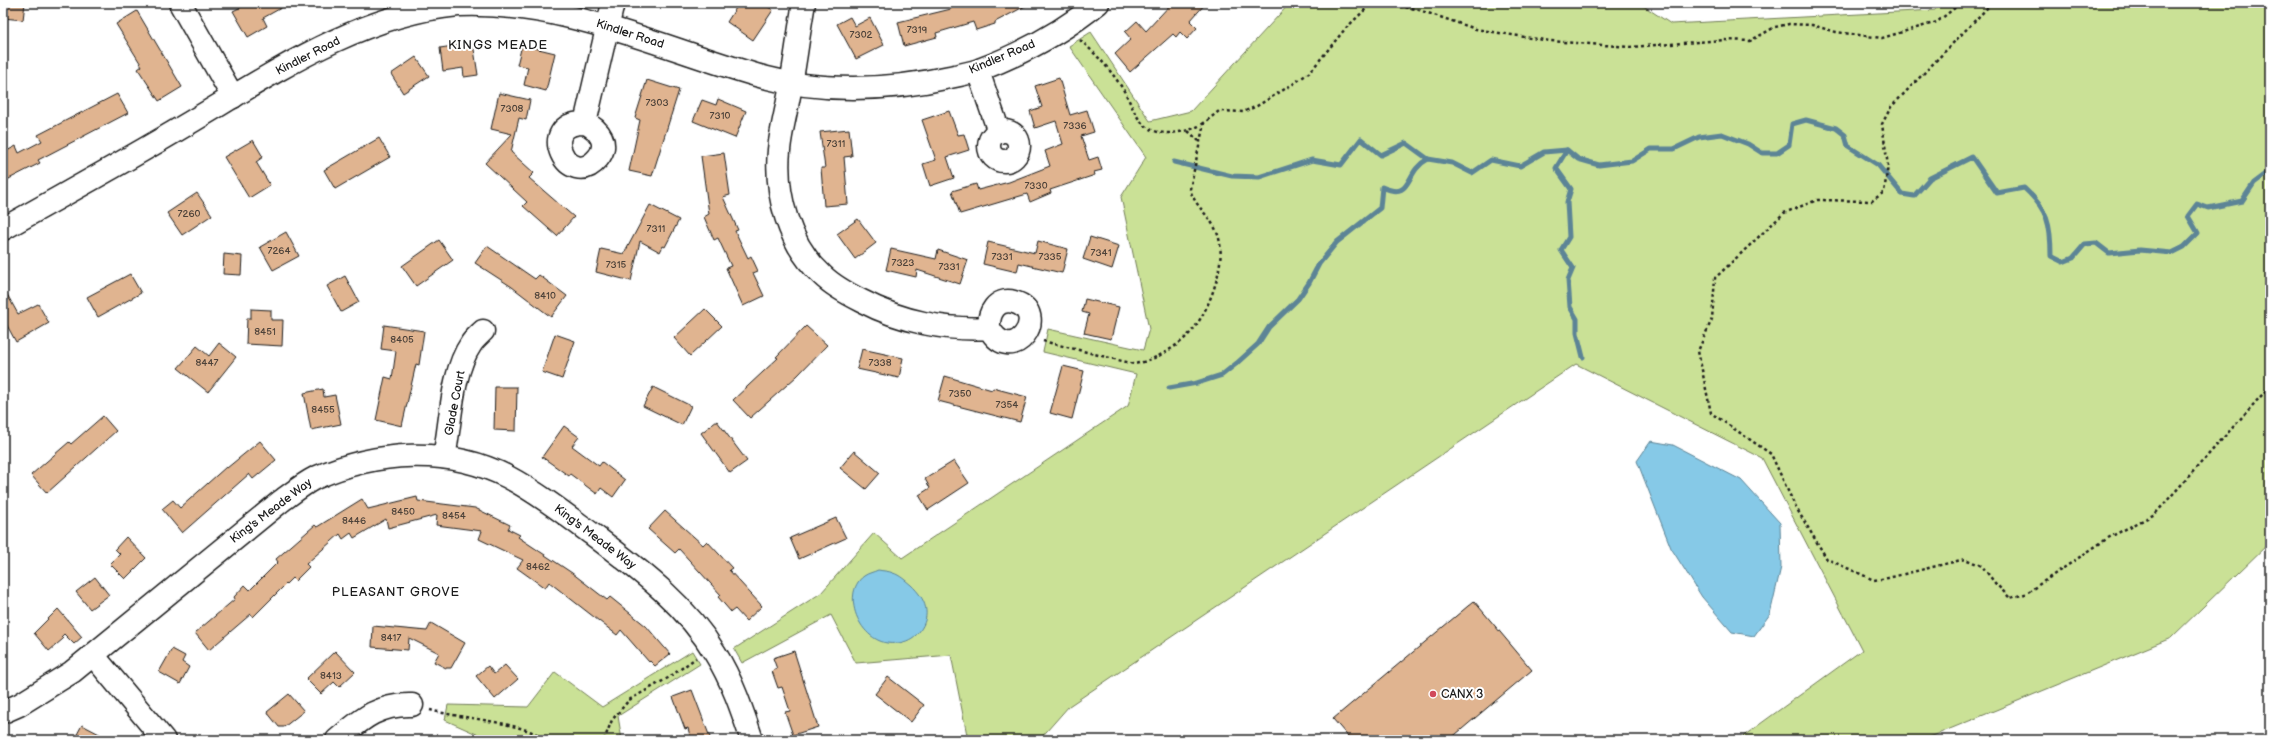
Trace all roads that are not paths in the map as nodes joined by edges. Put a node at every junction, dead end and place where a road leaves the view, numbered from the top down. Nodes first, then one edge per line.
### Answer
1 (180, 3) edge
2 (613, 3) edge
3 (804, 3) edge
4 (1098, 3) edge
5 (606, 26) junction
6 (978, 71) junction
7 (792, 84) junction
8 (233, 97) junction
9 (585, 122) dead end
10 (1000, 132) dead end
11 (3, 229) edge
12 (989, 328) junction
13 (483, 330) dead end
14 (444, 457) junction
15 (93, 655) junction
16 (412, 705) road end
17 (3, 712) edge
18 (164, 740) edge
19 (337, 740) edge
20 (752, 740) edge

1 - 8 street
2 - 5 street
3 - 7 street
4 - 6 street, Kindler Road
5 - 7 street, Kindler Road
5 - 8 street, Kindler Road
5 - 9 street
6 - 7 street, Kindler Road
6 - 10 street
7 - 12 street
8 - 11 street, Kindler Road
12 - 12 street
13 - 14 street, Glade Court
14 - 15 street, King's Meade Way
14 - 20 street, King's Meade Way
15 - 17 street, King's Meade Way
15 - 18 street
16 - 19 street

